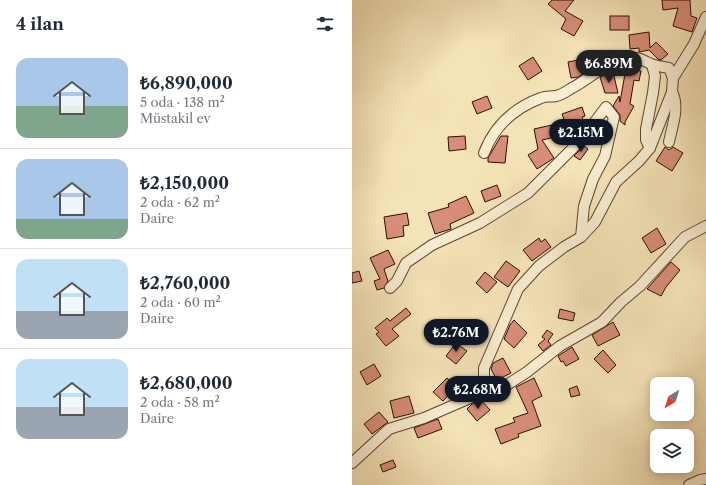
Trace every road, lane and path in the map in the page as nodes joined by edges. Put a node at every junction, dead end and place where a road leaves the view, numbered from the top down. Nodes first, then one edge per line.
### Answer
1 (706, 17) edge
2 (652, 64) junction
3 (673, 78) junction
4 (672, 92) junction
5 (669, 142) dead end
6 (650, 148) junction
7 (484, 154) dead end
8 (706, 226) edge
9 (581, 237) junction
10 (390, 288) dead end
11 (484, 392) junction
12 (352, 464) edge
13 (706, 479) edge
14 (689, 485) edge

1 - 3 street
2 - 3 street
2 - 6 street
2 - 7 street
3 - 4 street
4 - 5 street
4 - 6 street
6 - 9 street
8 - 11 street
9 - 10 street
9 - 11 street
11 - 12 street
13 - 14 street

